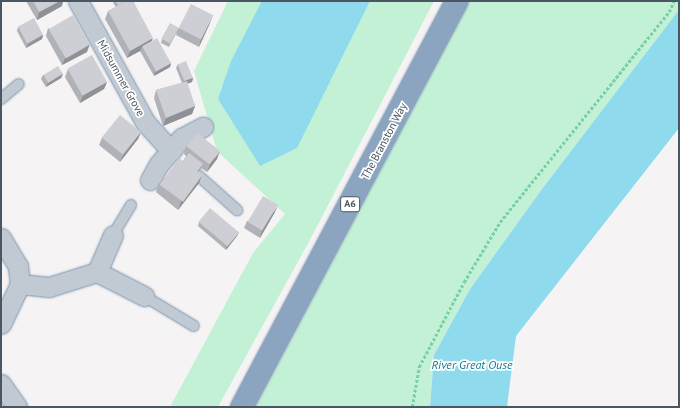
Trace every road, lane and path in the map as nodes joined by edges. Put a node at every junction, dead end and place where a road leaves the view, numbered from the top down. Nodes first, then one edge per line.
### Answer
1 (78, 1) edge
2 (457, 1) edge
3 (674, 1) edge
4 (19, 84) dead end
5 (1, 99) edge
6 (203, 128) dead end
7 (170, 151) junction
8 (150, 180) dead end
9 (131, 205) dead end
10 (237, 210) dead end
11 (113, 235) joint
12 (1, 238) edge
13 (97, 272) junction
14 (20, 284) junction
15 (144, 296) joint
16 (1, 324) edge
17 (194, 326) dead end
18 (1, 384) edge
19 (17, 407) edge
20 (242, 407) edge
21 (412, 407) edge

1 - 7 street, Midsummer Grove
2 - 20 highway, The Branston Way / A6
3 - 21 path
4 - 5 lane
6 - 7 street
7 - 8 street
7 - 10 lane, Midsummer Grove
9 - 11 lane
11 - 13 street
12 - 14 street
13 - 14 street
13 - 15 street
14 - 16 street
15 - 17 lane
18 - 19 street

